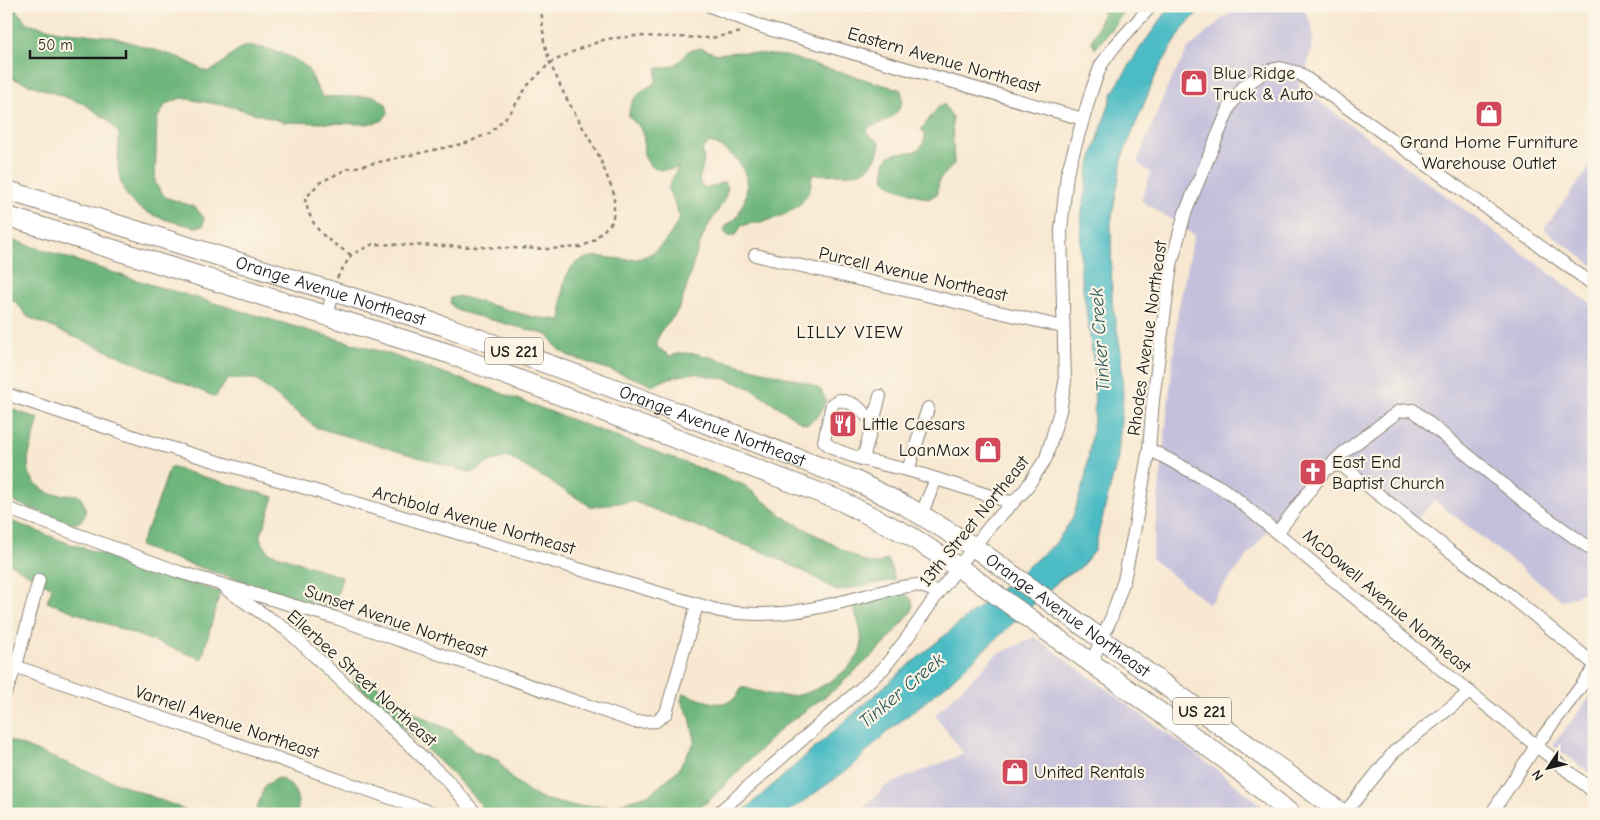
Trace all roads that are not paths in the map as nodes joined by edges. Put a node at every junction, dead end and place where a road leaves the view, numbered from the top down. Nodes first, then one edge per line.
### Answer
1 (710, 6) edge
2 (1151, 6) edge
3 (1083, 119) junction
4 (6, 190) edge
5 (6, 216) edge
6 (755, 255) dead end
7 (1594, 285) edge
8 (333, 292) junction
9 (327, 316) junction
10 (1063, 327) junction
11 (613, 388) junction
12 (6, 394) edge
13 (880, 396) dead end
14 (928, 408) dead end
15 (606, 411) junction
16 (872, 423) junction
17 (1149, 449) junction
18 (862, 459) junction
19 (1326, 469) junction
20 (908, 470) junction
21 (936, 479) junction
22 (1013, 503) junction
23 (6, 508) edge
24 (921, 515) junction
25 (1277, 533) junction
26 (974, 547) junction
27 (1594, 551) edge
28 (958, 567) junction
29 (39, 580) dead end
30 (214, 582) junction
31 (939, 592) junction
32 (697, 605) junction
33 (1103, 639) junction
34 (1091, 663) junction
35 (11, 664) edge
36 (1594, 664) edge
37 (1594, 669) edge
38 (6, 692) edge
39 (1470, 692) junction
40 (1536, 746) junction
41 (1594, 792) edge
42 (436, 814) edge
43 (476, 814) edge
44 (717, 814) edge
45 (1292, 814) edge
46 (1344, 814) edge
47 (1491, 814) edge

1 - 3 street, Eastern Avenue Northeast
2 - 3 street, 13th Street Northeast
3 - 10 street, 13th Street Northeast
4 - 8 highway, Orange Avenue Northeast / US 221
5 - 9 highway, Orange Avenue Northeast / US 221
6 - 10 street, Purcell Avenue Northeast
7 - 17 street, Rhodes Avenue Northeast
8 - 9 street
8 - 11 highway, Orange Avenue Northeast / US 221
9 - 15 highway, Orange Avenue Northeast / US 221
10 - 22 street, 13th Street Northeast
11 - 15 street
11 - 24 highway, Orange Avenue Northeast / US 221
12 - 32 street, Archbold Avenue Northeast
13 - 16 street
14 - 20 street
15 - 28 highway, Orange Avenue Northeast / US 221
16 - 18 street
16 - 18 street
17 - 25 street, McDowell Avenue Northeast
17 - 33 street, Rhodes Avenue Northeast
18 - 20 street
19 - 25 street
19 - 27 street
19 - 36 street
20 - 21 street
21 - 22 street
21 - 24 street
22 - 26 street, 13th Street Northeast
23 - 30 street, Sunset Avenue Northeast
24 - 26 highway, Orange Avenue Northeast / US 221
25 - 39 street, McDowell Avenue Northeast
26 - 28 street, 13th Street Northeast
26 - 33 highway, Orange Avenue Northeast / US 221
28 - 31 street, 13th Street Northeast
28 - 34 highway, Orange Avenue Northeast / US 221
29 - 35 street
30 - 32 street, Sunset Avenue Northeast
30 - 43 street, Ellerbee Street Northeast
31 - 32 street, Archbold Avenue Northeast
31 - 44 street, 13th Street Northeast
33 - 34 street, Rhodes Avenue Northeast
33 - 46 highway, Orange Avenue Northeast / US 221
34 - 45 highway, Orange Avenue Northeast / US 221
35 - 38 street
35 - 42 street, Varnell Avenue Northeast
37 - 40 street
39 - 40 street, McDowell Avenue Northeast
39 - 46 street
40 - 41 street, McDowell Avenue Northeast
40 - 47 street

